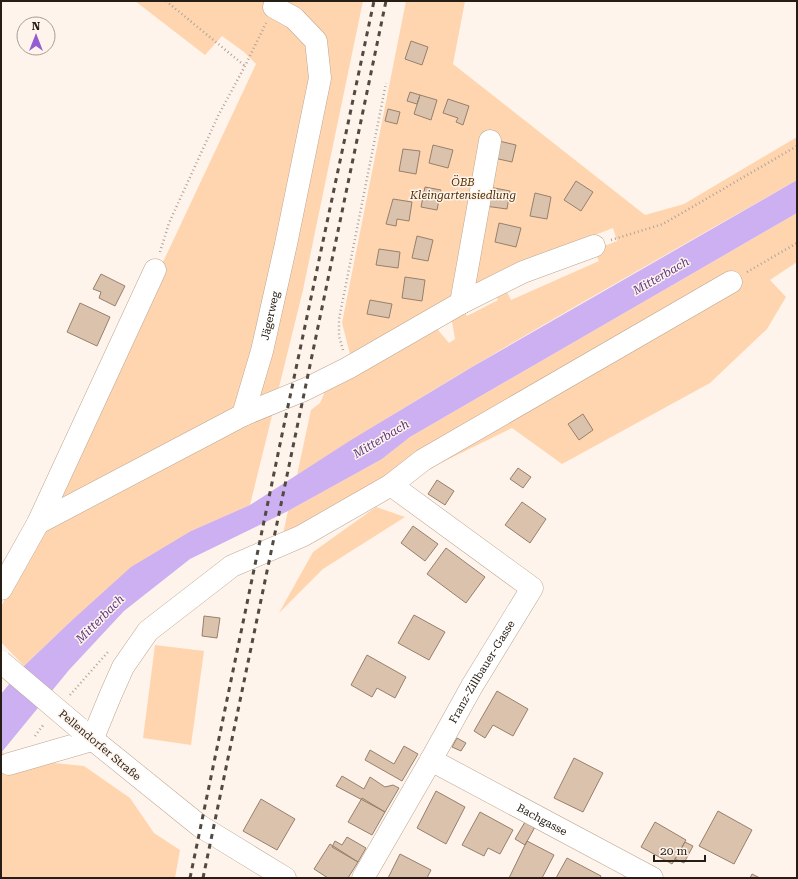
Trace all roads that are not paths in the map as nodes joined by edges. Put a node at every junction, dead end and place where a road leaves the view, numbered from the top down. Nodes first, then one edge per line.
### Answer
1 (274, 7) road end
2 (490, 141) dead end
3 (594, 246) road end
4 (155, 270) road end
5 (731, 282) road end
6 (461, 303) junction
7 (244, 415) junction
8 (391, 485) junction
9 (38, 523) junction
10 (1, 589) edge
11 (1, 662) edge
12 (86, 734) junction
13 (432, 760) junction
14 (9, 764) dead end
15 (285, 878) edge
16 (363, 878) edge
17 (652, 878) edge

1 - 7 street, Jägerweg
2 - 6 street
3 - 6 street
4 - 9 street
5 - 8 street
6 - 7 street
7 - 9 street
8 - 12 street
8 - 13 street, Franz-Zillbauer-Gasse
9 - 10 street
11 - 12 street, Pellendorfer Straße, bridge
12 - 14 street
12 - 15 street, Pellendorfer Straße
13 - 16 street, Franz-Zillbauer-Gasse
13 - 17 street, Bachgasse

